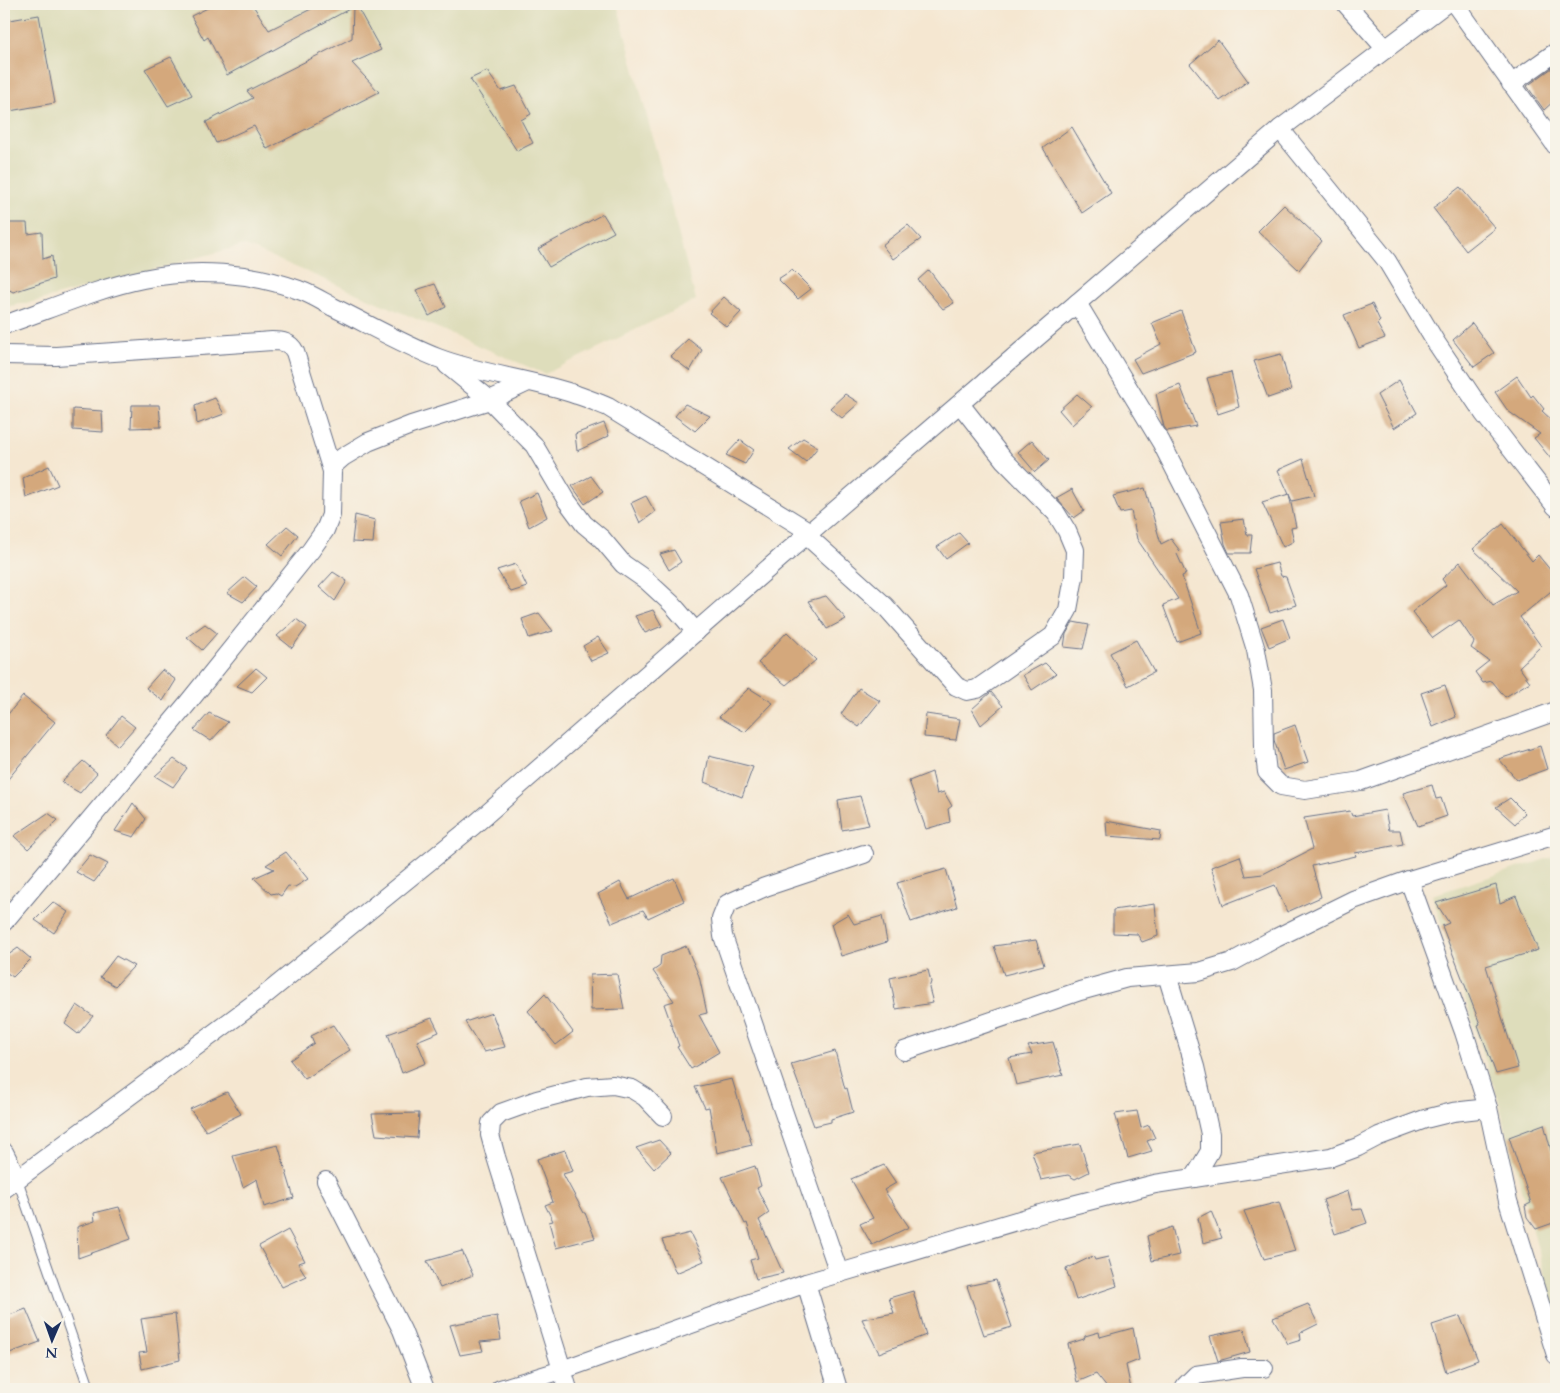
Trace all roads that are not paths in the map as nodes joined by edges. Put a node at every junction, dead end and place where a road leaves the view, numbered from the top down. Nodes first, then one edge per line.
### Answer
1 (1346, 4) edge
2 (1445, 4) edge
3 (1456, 4) edge
4 (1386, 49) junction
5 (1556, 52) edge
6 (1511, 84) junction
7 (1280, 129) junction
8 (1556, 146) edge
9 (1077, 303) junction
10 (4, 326) edge
11 (4, 355) edge
12 (438, 358) junction
13 (528, 382) junction
14 (490, 400) junction
15 (960, 404) junction
16 (332, 471) junction
17 (1556, 507) edge
18 (808, 534) junction
19 (696, 632) junction
20 (1556, 711) edge
21 (1556, 835) edge
22 (864, 854) dead end
23 (1409, 880) junction
24 (4, 922) edge
25 (1167, 975) junction
26 (904, 1051) dead end
27 (1488, 1108) junction
28 (663, 1116) dead end
29 (4, 1152) edge
30 (1194, 1178) junction
31 (326, 1181) dead end
32 (11, 1183) edge
33 (839, 1273) junction
34 (806, 1283) junction
35 (1556, 1355) edge
36 (1264, 1368) dead end
37 (562, 1370) junction
38 (90, 1389) edge
39 (425, 1389) edge
40 (500, 1389) edge
41 (568, 1389) edge
42 (838, 1389) edge
43 (1185, 1389) edge

1 - 4 street
2 - 4 street
3 - 6 street
4 - 7 street
5 - 6 street
6 - 8 street
7 - 9 street
7 - 17 street
9 - 15 street
9 - 20 street
10 - 12 street
11 - 16 street
12 - 13 street
12 - 14 street
13 - 14 street
13 - 18 street
14 - 16 street
14 - 19 street
15 - 18 street
15 - 18 street
16 - 24 street
18 - 19 street
19 - 32 street
21 - 23 street
22 - 33 street
23 - 25 street
23 - 27 street
25 - 26 street
25 - 30 street
27 - 30 street
27 - 35 street
28 - 37 street
29 - 32 street
30 - 33 street
31 - 39 street
32 - 38 lane
33 - 34 street
34 - 37 street
34 - 42 street
36 - 43 street
37 - 40 street
37 - 41 street

